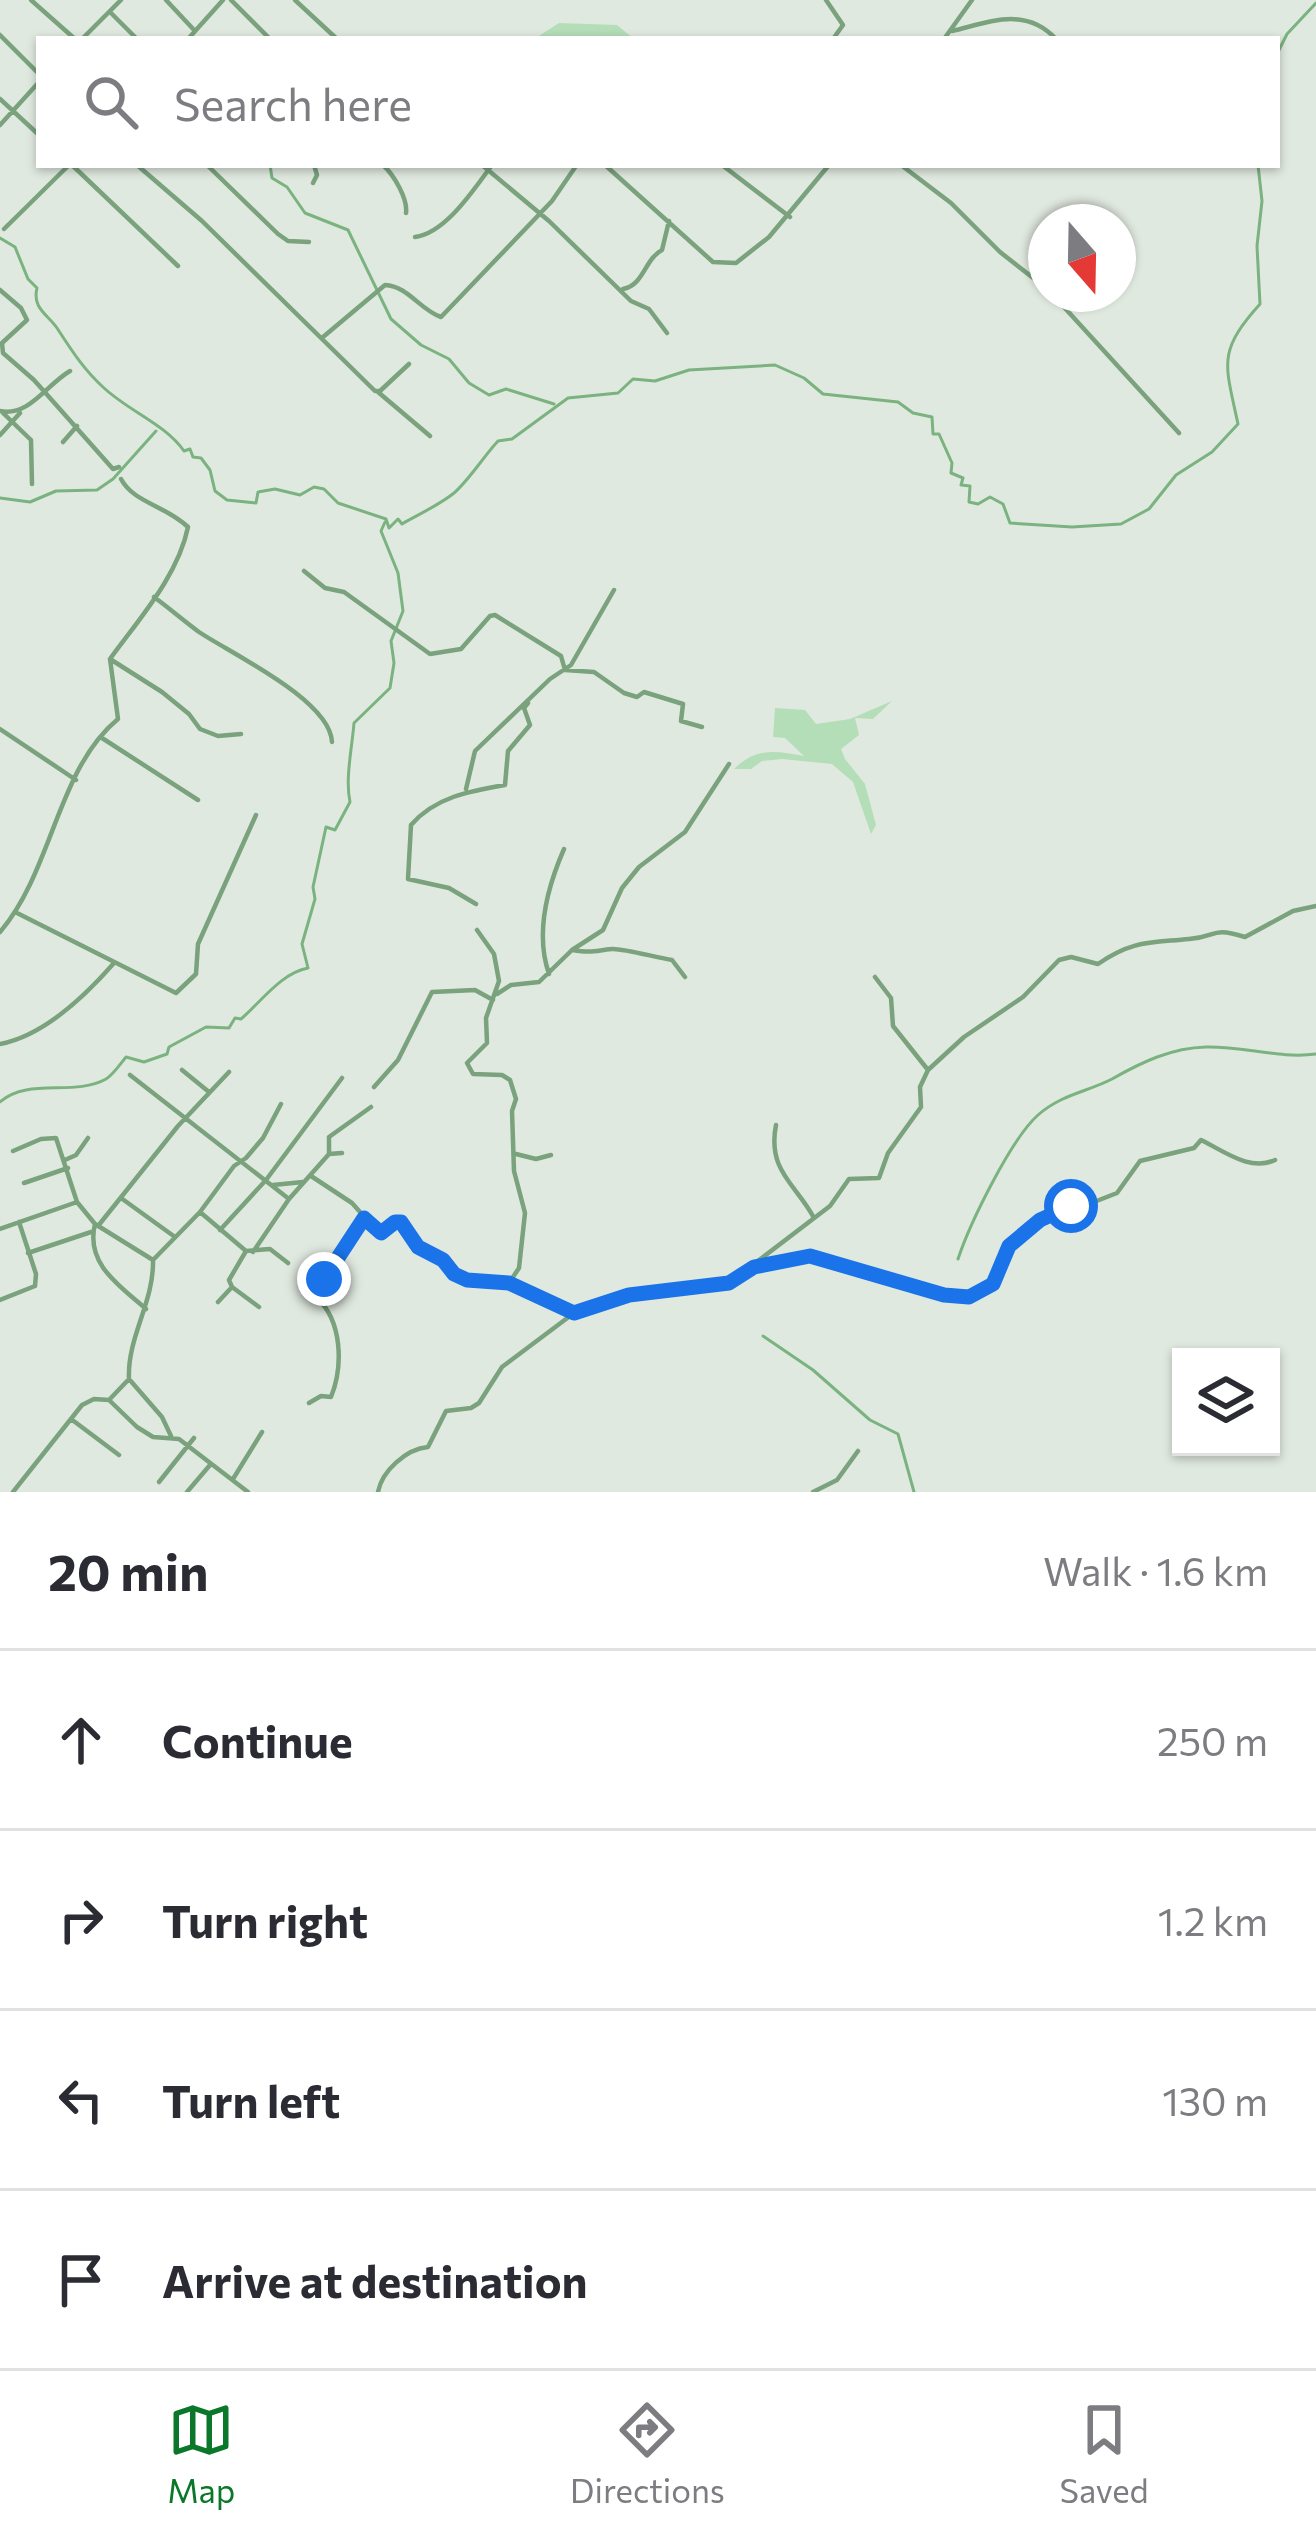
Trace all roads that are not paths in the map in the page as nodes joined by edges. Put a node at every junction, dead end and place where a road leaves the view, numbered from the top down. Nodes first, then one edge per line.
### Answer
1 (31, 0) edge
2 (121, 0) edge
3 (166, 0) edge
4 (227, 0) edge
5 (295, 0) edge
6 (826, 0) edge
7 (972, 0) edge
8 (110, 11) junction
9 (196, 31) junction
10 (952, 32) junction
11 (0, 35) edge
12 (74, 36) edge
13 (81, 36) edge
14 (134, 36) edge
15 (191, 36) edge
16 (267, 36) edge
17 (335, 36) edge
18 (836, 36) edge
19 (947, 36) edge
20 (1053, 36) edge
21 (36, 71) edge
22 (36, 85) edge
23 (0, 99) edge
24 (13, 112) junction
25 (0, 124) edge
26 (36, 132) edge
27 (67, 168) edge
28 (73, 168) edge
29 (140, 168) edge
30 (210, 168) edge
31 (315, 168) edge
32 (386, 168) edge
33 (487, 168) edge
34 (489, 168) edge
35 (576, 168) edge
36 (608, 168) edge
37 (726, 168) edge
38 (826, 168) edge
39 (905, 168) edge
40 (313, 182) dead end
41 (538, 212) junction
42 (406, 213) dead end
43 (790, 217) junction
44 (669, 221) junction
45 (4, 229) dead end
46 (415, 237) dead end
47 (309, 242) dead end
48 (178, 266) dead end
49 (1028, 274) edge
50 (623, 289) junction
51 (0, 290) edge
52 (1068, 312) edge
53 (667, 333) dead end
54 (323, 337) junction
55 (1, 344) edge
56 (409, 364) dead end
57 (70, 371) dead end
58 (43, 391) junction
59 (378, 392) junction
60 (24, 408) junction
61 (1, 412) edge
62 (10, 422) junction
63 (77, 427) junction
64 (1179, 433) dead end
65 (0, 435) edge
66 (430, 436) dead end
67 (64, 442) dead end
68 (119, 467) dead end
69 (121, 478) dead end
70 (32, 484) dead end
71 (304, 571) dead end
72 (614, 590) dead end
73 (154, 597) junction
74 (110, 658) junction
75 (565, 670) junction
76 (528, 703) junction
77 (702, 727) dead end
78 (0, 729) edge
79 (241, 734) dead end
80 (102, 738) junction
81 (332, 742) dead end
82 (729, 764) dead end
83 (76, 779) junction
84 (466, 789) junction
85 (198, 800) dead end
86 (256, 815) dead end
87 (564, 849) dead end
88 (476, 904) dead end
89 (1316, 906) edge
90 (16, 913) junction
91 (477, 930) dead end
92 (0, 932) edge
93 (572, 950) junction
94 (114, 963) junction
95 (548, 974) junction
96 (685, 976) dead end
97 (875, 977) dead end
98 (495, 998) junction
99 (0, 1044) edge
100 (182, 1070) dead end
101 (928, 1070) junction
102 (229, 1072) dead end
103 (130, 1075) dead end
104 (342, 1078) dead end
105 (374, 1087) dead end
106 (209, 1092) junction
107 (281, 1104) dead end
108 (371, 1107) dead end
109 (187, 1117) junction
110 (776, 1125) dead end
111 (88, 1138) dead end
112 (13, 1151) dead end
113 (342, 1153) dead end
114 (329, 1154) junction
115 (516, 1154) junction
116 (551, 1156) dead end
117 (65, 1160) junction
118 (1275, 1160) dead end
119 (242, 1161) junction
120 (68, 1168) junction
121 (311, 1176) junction
122 (305, 1182) junction
123 (24, 1183) dead end
124 (270, 1183) junction
125 (121, 1198) junction
126 (289, 1199) junction
127 (77, 1202) junction
128 (200, 1212) junction
129 (364, 1218) junction
130 (814, 1218) junction
131 (19, 1222) junction
132 (95, 1228) junction
133 (0, 1229) edge
134 (220, 1230) junction
135 (175, 1237) junction
136 (249, 1251) junction
137 (28, 1253) junction
138 (153, 1260) junction
139 (288, 1263) dead end
140 (754, 1267) junction
141 (509, 1283) junction
142 (232, 1287) junction
143 (0, 1300) edge
144 (218, 1302) dead end
145 (259, 1307) dead end
146 (146, 1310) junction
147 (574, 1313) junction
148 (129, 1378) junction
149 (109, 1400) junction
150 (309, 1403) dead end
151 (71, 1419) junction
152 (262, 1432) dead end
153 (172, 1438) junction
154 (194, 1438) dead end
155 (187, 1446) junction
156 (858, 1450) dead end
157 (119, 1455) dead end
158 (210, 1465) junction
159 (232, 1479) junction
160 (159, 1482) dead end
161 (13, 1492) edge
162 (188, 1492) edge
163 (248, 1492) edge
164 (378, 1492) edge
165 (813, 1492) edge

1 - 12 street
2 - 8 street
3 - 9 street
4 - 9 street
4 - 16 street
5 - 17 street
6 - 18 street
7 - 10 street
8 - 13 street
8 - 14 street
9 - 15 street
10 - 19 street
10 - 20 street
11 - 21 street
22 - 24 street
23 - 24 street
24 - 25 street
24 - 26 street
27 - 45 street
28 - 48 street
29 - 54 street
30 - 47 street
31 - 40 street
32 - 42 street
33 - 46 street
34 - 41 street
35 - 41 street
36 - 44 street
37 - 43 street
38 - 43 street
39 - 49 street
41 - 50 street
41 - 54 street
43 - 44 street
44 - 50 street
50 - 53 street
51 - 55 street
52 - 64 street
54 - 59 street
55 - 58 street
56 - 59 street
57 - 58 street
58 - 60 street
58 - 63 street
59 - 66 street
60 - 61 street
60 - 62 street
61 - 62 street
62 - 65 street
62 - 70 street
63 - 67 street
63 - 68 street
69 - 73 street
71 - 75 street
72 - 75 street
73 - 74 street
73 - 81 street
74 - 79 street
74 - 80 street
75 - 76 street
75 - 77 street
76 - 84 street
76 - 84 street
78 - 83 street
80 - 83 street
80 - 85 street
82 - 93 street
83 - 90 street
84 - 88 street
86 - 94 street
87 - 95 street
89 - 101 street
90 - 92 street
90 - 94 street
91 - 98 street
93 - 95 street
93 - 96 street
94 - 99 street
95 - 98 street
97 - 101 street
98 - 105 street
98 - 115 street
100 - 106 street
101 - 130 street
102 - 106 street
103 - 109 street
104 - 124 street
106 - 109 street
107 - 119 street
108 - 114 street
109 - 119 street
109 - 125 street
110 - 130 street
111 - 117 street
112 - 117 street
113 - 114 street
114 - 121 street
115 - 116 street
115 - 141 street
117 - 120 street
118 - 140 street
119 - 124 street
119 - 128 street
120 - 123 street
120 - 127 street
121 - 122 street
121 - 129 street
122 - 124 street
122 - 126 street
124 - 126 street
124 - 134 street
125 - 132 street
125 - 135 street
126 - 136 street
127 - 131 street
127 - 132 street
128 - 134 street
128 - 135 street
129 - 141 street
129 - 150 street
130 - 140 street
131 - 133 street
131 - 137 street
132 - 137 street
132 - 138 street
132 - 146 street
134 - 136 street
135 - 138 street
136 - 139 street
136 - 142 street
137 - 143 street
138 - 146 street
140 - 147 street
141 - 147 street
142 - 144 street
142 - 145 street
146 - 148 street
147 - 164 street
148 - 149 street
148 - 153 street
149 - 151 street
149 - 153 street
151 - 157 street
151 - 161 street
152 - 159 street
153 - 155 street
154 - 155 street
155 - 158 street
155 - 160 street
156 - 165 street
158 - 159 street
158 - 162 street
159 - 163 street

